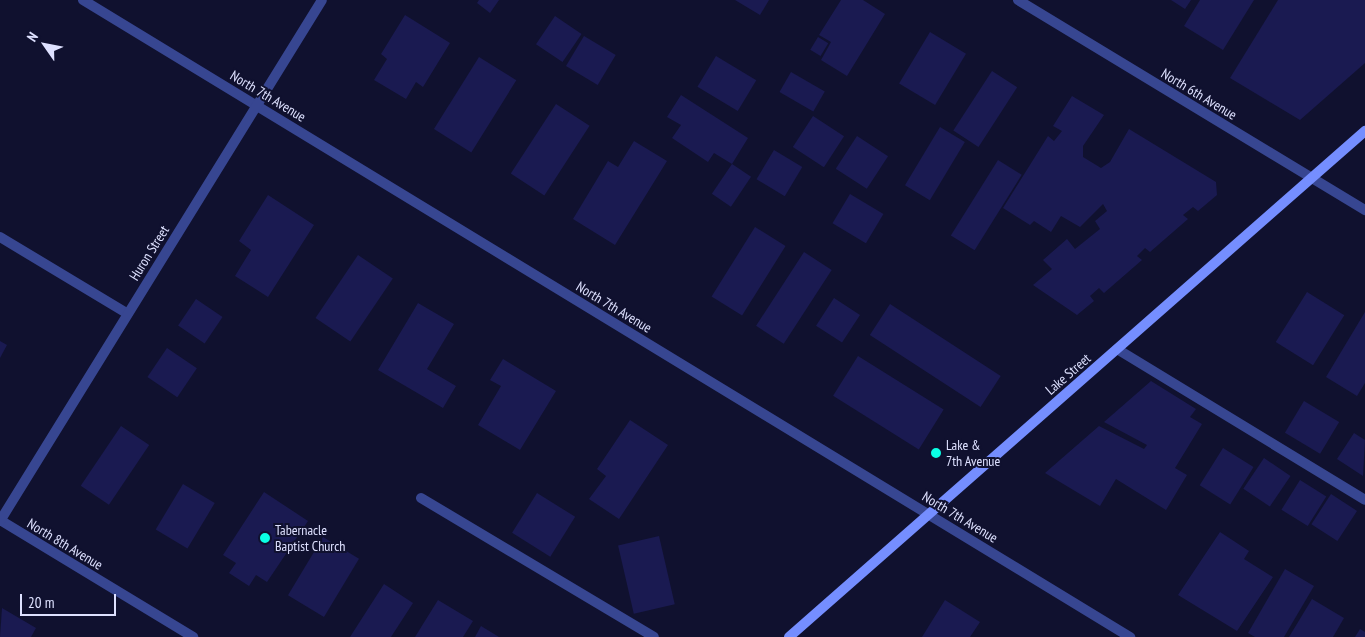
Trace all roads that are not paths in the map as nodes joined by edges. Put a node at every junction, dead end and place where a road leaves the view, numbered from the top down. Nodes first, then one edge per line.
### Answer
1 (83, 0) edge
2 (322, 0) edge
3 (1018, 0) edge
4 (256, 105) junction
5 (1365, 131) edge
6 (1311, 178) junction
7 (1365, 210) edge
8 (0, 237) edge
9 (128, 314) junction
10 (1117, 349) junction
11 (421, 498) dead end
12 (1365, 500) edge
13 (929, 514) junction
14 (0, 521) edge
15 (193, 637) edge
16 (654, 637) edge
17 (789, 637) edge
18 (1130, 637) edge

1 - 4 street, North 7th Avenue
2 - 4 street, Huron Street
3 - 6 street, North 6th Avenue
4 - 9 street, Huron Street
4 - 13 street, North 7th Avenue
5 - 6 main road, Lake Street
6 - 7 street, North 6th Avenue
6 - 10 main road, Lake Street
8 - 9 street
9 - 14 street, Huron Street
10 - 12 street
10 - 13 main road, Lake Street
11 - 16 street
13 - 17 main road, Lake Street
13 - 18 street, North 7th Avenue
14 - 15 street, North 8th Avenue

